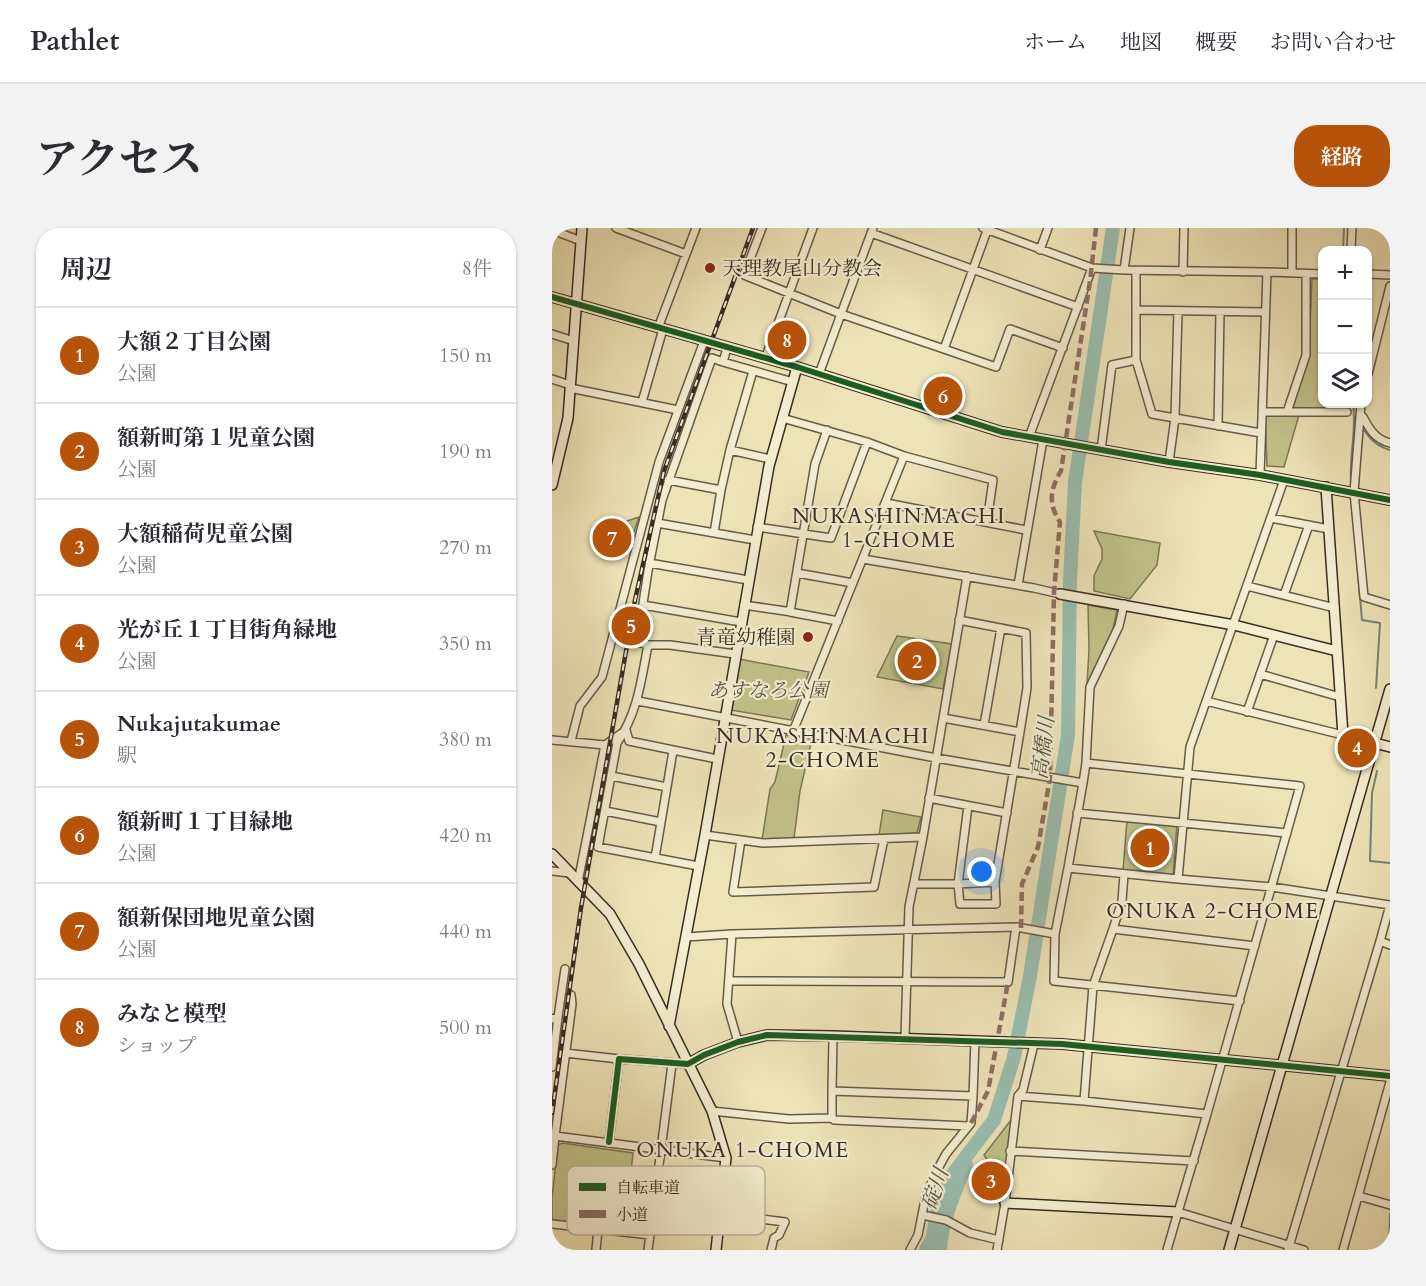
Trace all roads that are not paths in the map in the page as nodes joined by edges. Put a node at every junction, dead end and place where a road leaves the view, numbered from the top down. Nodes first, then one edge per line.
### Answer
1 (582, 228) edge
2 (616, 228) edge
3 (696, 228) edge
4 (762, 228) edge
5 (813, 228) edge
6 (1048, 228) edge
7 (1130, 228) edge
8 (1184, 228) edge
9 (1292, 228) edge
10 (1352, 228) edge
11 (986, 229) edge
12 (552, 230) edge
13 (872, 230) edge
14 (581, 241) junction
15 (1352, 246) edge
16 (1040, 250) junction
17 (686, 254) junction
18 (1092, 268) junction
19 (974, 269) junction
20 (1124, 270) junction
21 (1136, 271) junction
22 (1183, 272) junction
23 (1267, 273) junction
24 (1292, 273) junction
25 (1306, 274) junction
26 (1318, 274) edge
27 (1372, 274) edge
28 (1390, 275) edge
29 (1390, 286) edge
30 (789, 292) junction
31 (552, 297) edge
32 (576, 305) junction
33 (1078, 307) junction
34 (1136, 310) junction
35 (1178, 311) junction
36 (1220, 312) junction
37 (1264, 312) junction
38 (841, 314) junction
39 (1381, 322) junction
40 (1390, 325) edge
41 (661, 328) junction
42 (552, 334) edge
43 (574, 341) junction
44 (704, 341) junction
45 (727, 348) junction
46 (1063, 348) junction
47 (944, 349) junction
48 (765, 358) junction
49 (1372, 358) edge
50 (1136, 360) junction
51 (723, 362) junction
52 (797, 368) junction
53 (753, 371) junction
54 (819, 374) junction
55 (552, 379) edge
56 (793, 382) junction
57 (570, 386) junction
58 (642, 402) junction
59 (1361, 408) edge
60 (678, 410) junction
61 (1287, 411) junction
62 (1262, 412) junction
63 (1347, 412) dead end
64 (1362, 416) junction
65 (782, 418) junction
66 (1175, 418) junction
67 (1218, 426) junction
68 (827, 430) junction
69 (1261, 433) junction
70 (1029, 437) junction
71 (1043, 440) junction
72 (867, 442) junction
73 (1390, 443) edge
74 (1099, 449) junction
75 (730, 450) junction
76 (904, 456) junction
77 (770, 459) junction
78 (1170, 462) junction
79 (554, 468) edge
80 (1260, 476) junction
81 (669, 480) junction
82 (1284, 480) junction
83 (552, 485) edge
84 (1326, 487) junction
85 (721, 490) junction
86 (1352, 492) junction
87 (1390, 500) edge
88 (886, 503) junction
89 (1271, 518) junction
90 (987, 522) junction
91 (657, 523) junction
92 (1309, 525) junction
93 (757, 527) junction
94 (1329, 529) junction
95 (1026, 530) junction
96 (714, 533) junction
97 (803, 535) junction
98 (755, 540) junction
99 (862, 559) junction
100 (649, 563) junction
101 (797, 573) junction
102 (967, 576) junction
103 (748, 580) junction
104 (853, 583) junction
105 (1018, 585) junction
106 (1247, 586) junction
107 (1060, 594) joint
108 (1284, 595) junction
109 (744, 604) junction
110 (1124, 604) junction
111 (643, 605) junction
112 (1390, 605) edge
113 (1335, 608) junction
114 (792, 612) junction
115 (959, 620) junction
116 (838, 621) junction
117 (741, 622) junction
118 (1234, 625) junction
119 (1001, 628) junction
120 (1274, 635) junction
121 (648, 645) junction
122 (1337, 651) junction
123 (735, 654) junction
124 (1260, 674) junction
125 (1390, 688) edge
126 (1340, 697) junction
127 (638, 701) junction
128 (1206, 701) junction
129 (1247, 712) junction
130 (1386, 714) edge
131 (725, 717) junction
132 (943, 718) junction
133 (984, 726) junction
134 (794, 729) junction
135 (626, 730) junction
136 (1020, 732) junction
137 (1343, 735) junction
138 (552, 740) edge
139 (571, 741) junction
140 (1374, 742) junction
141 (605, 745) junction
142 (1390, 747) edge
143 (674, 751) junction
144 (936, 758) junction
145 (717, 759) junction
146 (1086, 763) junction
147 (1014, 771) junction
148 (1188, 773) junction
149 (611, 777) junction
150 (1081, 783) junction
151 (667, 787) junction
152 (929, 798) junction
153 (968, 806) junction
154 (605, 811) junction
155 (1007, 813) junction
156 (1077, 813) junction
157 (661, 822) junction
158 (1183, 824) junction
159 (1287, 833) junction
160 (705, 834) junction
161 (923, 837) junction
162 (884, 839) junction
163 (741, 840) junction
164 (552, 854) edge
165 (655, 858) junction
166 (698, 866) junction
167 (1068, 868) junction
168 (552, 871) edge
169 (570, 873) junction
170 (1124, 874) junction
171 (1178, 879) junction
172 (578, 882) junction
173 (995, 882) junction
174 (914, 884) junction
175 (958, 884) junction
176 (1272, 887) junction
177 (1331, 896) junction
178 (1018, 927) junction
179 (907, 929) junction
180 (1113, 929) junction
181 (732, 934) junction
182 (1053, 934) junction
183 (686, 937) junction
184 (1380, 941) junction
185 (1390, 945) edge
186 (1256, 946) junction
187 (565, 969) dead end
188 (729, 981) junction
189 (907, 981) junction
190 (1093, 986) junction
191 (571, 995) dead end
192 (1240, 1000) junction
193 (555, 1018) edge
194 (669, 1026) junction
195 (833, 1036) junction
196 (905, 1038) junction
197 (975, 1041) junction
198 (738, 1042) junction
199 (1033, 1044) junction
200 (1089, 1047) junction
201 (565, 1053) junction
202 (619, 1059) junction
203 (1224, 1059) junction
204 (672, 1064) junction
205 (688, 1064) junction
206 (1282, 1065) junction
207 (552, 1067) edge
208 (1341, 1071) junction
209 (1390, 1076) edge
210 (1390, 1082) edge
211 (832, 1091) junction
212 (973, 1096) junction
213 (1018, 1096) junction
214 (1084, 1101) junction
215 (712, 1111) junction
216 (1207, 1114) junction
217 (832, 1118) junction
218 (968, 1126) junction
219 (554, 1136) edge
220 (609, 1142) junction
221 (661, 1150) junction
222 (1010, 1151) junction
223 (726, 1158) junction
224 (1194, 1161) junction
225 (552, 1165) edge
226 (659, 1166) edge
227 (725, 1166) edge
228 (1359, 1196) junction
229 (1005, 1203) junction
230 (1390, 1205) edge
231 (1178, 1212) junction
232 (927, 1216) dead end
233 (765, 1220) edge
234 (552, 1224) edge
235 (567, 1226) edge
236 (1235, 1230) junction
237 (598, 1235) edge
238 (650, 1235) edge
239 (718, 1235) edge
240 (999, 1240) junction
241 (1289, 1248) edge
242 (596, 1250) edge
243 (648, 1250) edge
244 (716, 1250) edge
245 (771, 1250) edge
246 (910, 1250) edge
247 (997, 1250) edge
248 (1167, 1250) edge
249 (1229, 1250) edge
250 (1304, 1250) edge
251 (1343, 1250) edge

1 - 14 street
2 - 17 street
3 - 17 street
4 - 30 street
5 - 30 street
6 - 16 street
7 - 20 street
8 - 22 street
9 - 24 street
10 - 15 street
11 - 16 street
11 - 19 street
12 - 14 street
13 - 19 street
13 - 38 street
14 - 32 street
16 - 18 street
17 - 41 street
18 - 20 street
18 - 33 street
19 - 33 street
19 - 47 street
20 - 21 street
21 - 22 street
21 - 34 street
22 - 23 street
23 - 24 street
23 - 37 street
24 - 25 street
25 - 26 street
25 - 61 street
27 - 28 street
29 - 39 street
30 - 38 street
30 - 48 street
31 - 32 street
32 - 41 street
32 - 43 street
33 - 46 street
34 - 35 street
34 - 50 street
35 - 36 street
35 - 66 street
36 - 37 street
36 - 67 street
37 - 62 street
38 - 47 street
38 - 54 street
39 - 40 street
39 - 49 street
41 - 44 street
41 - 58 street
42 - 43 street
43 - 57 street
44 - 45 street
44 - 60 street
45 - 48 street
45 - 51 street
46 - 47 street
46 - 70 street
48 - 52 street
50 - 66 street
50 - 74 street
51 - 53 street
51 - 81 street
52 - 54 street
52 - 56 street
53 - 56 street
53 - 75 street
54 - 70 street
55 - 57 street
56 - 65 street
57 - 58 street
57 - 79 street
58 - 60 street
59 - 64 street
60 - 139 street
61 - 62 street
61 - 63 street
62 - 69 street
64 - 73 street
64 - 86 street
65 - 68 street
65 - 77 street
66 - 67 street
66 - 78 street
67 - 69 street
68 - 72 street
68 - 97 street
69 - 80 street
70 - 71 street
71 - 74 street
71 - 95 street
72 - 76 street
72 - 97 street
74 - 78 street
75 - 77 street
75 - 85 street
76 - 88 street
76 - 90 street
77 - 93 street
78 - 80 street
79 - 83 street
80 - 82 street
81 - 85 street
81 - 91 street
82 - 84 street
82 - 89 street
84 - 86 street
84 - 94 street
85 - 96 street
86 - 87 street
86 - 112 street
88 - 90 street
88 - 99 street
89 - 92 street
89 - 106 street
90 - 95 street
91 - 96 street
91 - 100 street
92 - 94 street
92 - 108 street
93 - 97 street
93 - 98 street
94 - 113 street
95 - 105 street
96 - 98 street
97 - 101 street
98 - 103 street
99 - 102 street
99 - 104 street
100 - 103 street
100 - 111 street
101 - 104 street
101 - 114 street
102 - 105 street
102 - 115 street
103 - 109 street
104 - 116 street
105 - 107 street
106 - 108 street
106 - 118 street
107 - 110 street
108 - 113 street
109 - 114 street
109 - 117 street
110 - 118 street
110 - 146 street
111 - 117 street
111 - 121 street
113 - 122 street
114 - 116 street
115 - 119 street
115 - 132 street
116 - 134 street
117 - 123 street
118 - 120 street
118 - 128 street
119 - 133 street
119 - 136 street
120 - 122 street
120 - 124 street
121 - 123 street
121 - 127 street
122 - 126 street
123 - 131 street
124 - 126 street
124 - 129 street
125 - 130 street
126 - 137 street
127 - 131 street
127 - 135 street
128 - 129 street
128 - 148 street
129 - 137 street
130 - 140 street
131 - 134 street
131 - 145 street
132 - 133 street
132 - 144 street
133 - 136 street
134 - 144 street
135 - 141 street
135 - 143 street
135 - 149 street
136 - 147 street
137 - 140 street
138 - 139 street
139 - 141 street
140 - 142 street
140 - 177 street
141 - 172 street
143 - 145 street
143 - 151 street
144 - 147 street
144 - 152 street
145 - 160 street
146 - 148 street
146 - 150 street
147 - 150 street
147 - 155 street
148 - 158 street
148 - 159 street
149 - 151 street
149 - 154 street
150 - 156 street
151 - 157 street
152 - 153 street
152 - 161 street
153 - 155 street
153 - 175 street
154 - 157 street
154 - 165 street
155 - 173 street
156 - 158 street
156 - 167 street
157 - 165 street
158 - 159 street
158 - 171 street
159 - 176 street
160 - 163 street
160 - 166 street
161 - 162 street
161 - 174 street
162 - 163 street
162 - 163 street
164 - 169 street
165 - 166 street
166 - 183 street
167 - 170 street
167 - 182 street
168 - 169 street
169 - 172 street
170 - 171 street
170 - 180 street
171 - 176 street
172 - 194 street
173 - 175 street
173 - 175 street
174 - 175 street
174 - 179 street
176 - 177 street
176 - 186 street
177 - 184 street
177 - 206 street
178 - 179 street
178 - 182 street
178 - 189 street
179 - 181 street
179 - 189 street
180 - 186 street
180 - 190 street
181 - 183 street
181 - 188 street
182 - 190 street
183 - 194 street
184 - 185 street
184 - 208 street
186 - 192 street
187 - 193 street
188 - 189 street
188 - 198 street
189 - 196 street
190 - 192 street
190 - 200 street
191 - 201 street
192 - 203 street
193 - 207 street
194 - 205 street
195 - 196 street
195 - 198 street
195 - 211 street
196 - 197 street
197 - 199 street
197 - 212 street
198 - 205 street
199 - 200 street
199 - 213 street
200 - 203 street
200 - 214 street
201 - 202 street
201 - 219 street
202 - 204 street
202 - 220 street
203 - 206 street
203 - 216 street
204 - 205 street
204 - 221 street
205 - 215 street
206 - 208 street
206 - 236 street
208 - 209 street
208 - 241 street
210 - 228 street
211 - 212 street
211 - 217 street
212 - 218 street
213 - 214 street
213 - 222 street
214 - 216 street
215 - 217 street
215 - 223 street
216 - 224 street
217 - 218 street
218 - 246 street
219 - 220 street
219 - 225 street
220 - 221 street
221 - 223 street
221 - 226 street
222 - 224 street
222 - 229 street
223 - 227 street
224 - 231 street
228 - 230 street
228 - 251 street
229 - 231 street
229 - 240 street
231 - 236 street
231 - 248 street
232 - 240 street
233 - 245 street
234 - 235 street
236 - 241 street
236 - 249 street
237 - 242 street
238 - 243 street
239 - 244 street
240 - 247 street
241 - 250 street

